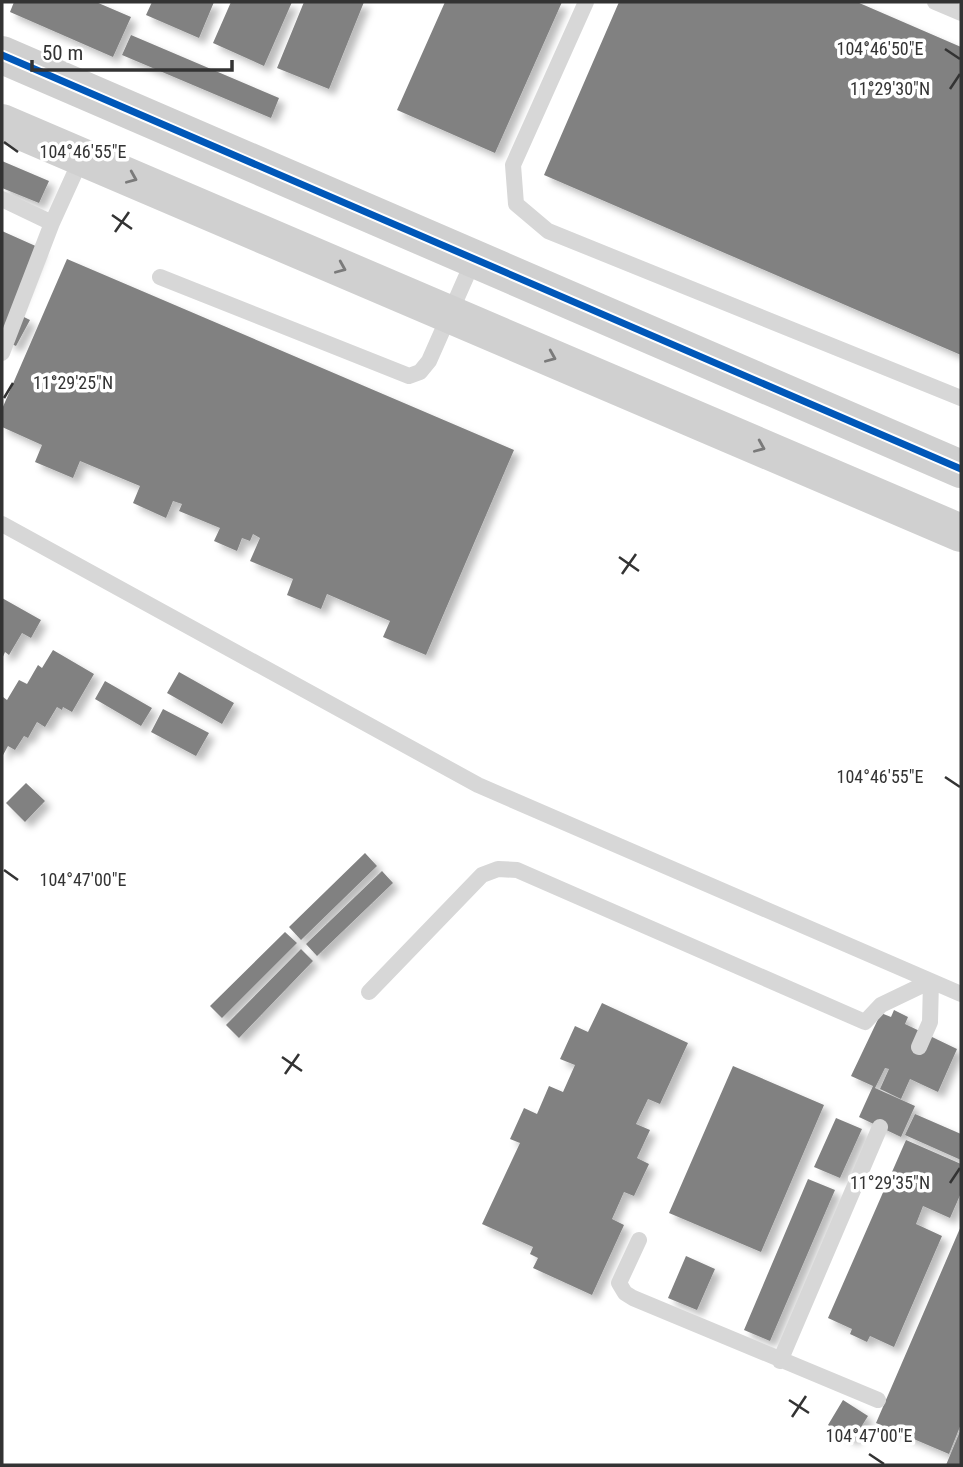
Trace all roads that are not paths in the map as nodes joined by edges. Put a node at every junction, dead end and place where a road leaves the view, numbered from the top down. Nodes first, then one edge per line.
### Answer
1 (586, 2) edge
2 (935, 2) edge
3 (961, 13) edge
4 (2, 55) edge
5 (2, 123) edge
6 (82, 157) junction
7 (2, 199) edge
8 (52, 223) junction
9 (474, 259) junction
10 (160, 277) dead end
11 (449, 314) junction
12 (2, 353) edge
13 (961, 398) edge
14 (961, 469) edge
15 (2, 524) edge
16 (961, 533) edge
17 (930, 981) junction
18 (369, 992) dead end
19 (961, 994) edge
20 (919, 1047) dead end
21 (880, 1127) dead end
22 (639, 1240) dead end
23 (780, 1361) junction
24 (878, 1400) dead end

1 - 13 lane
2 - 3 lane
4 - 9 street
5 - 6 street
6 - 8 lane
6 -> 11 street
7 - 8 lane
8 - 12 lane
9 - 11 lane
9 - 14 street
10 - 11 lane
11 -> 16 street
15 - 17 lane
17 - 18 lane
17 - 19 lane
17 - 20 lane
21 - 23 lane
22 - 23 lane
23 - 24 lane

